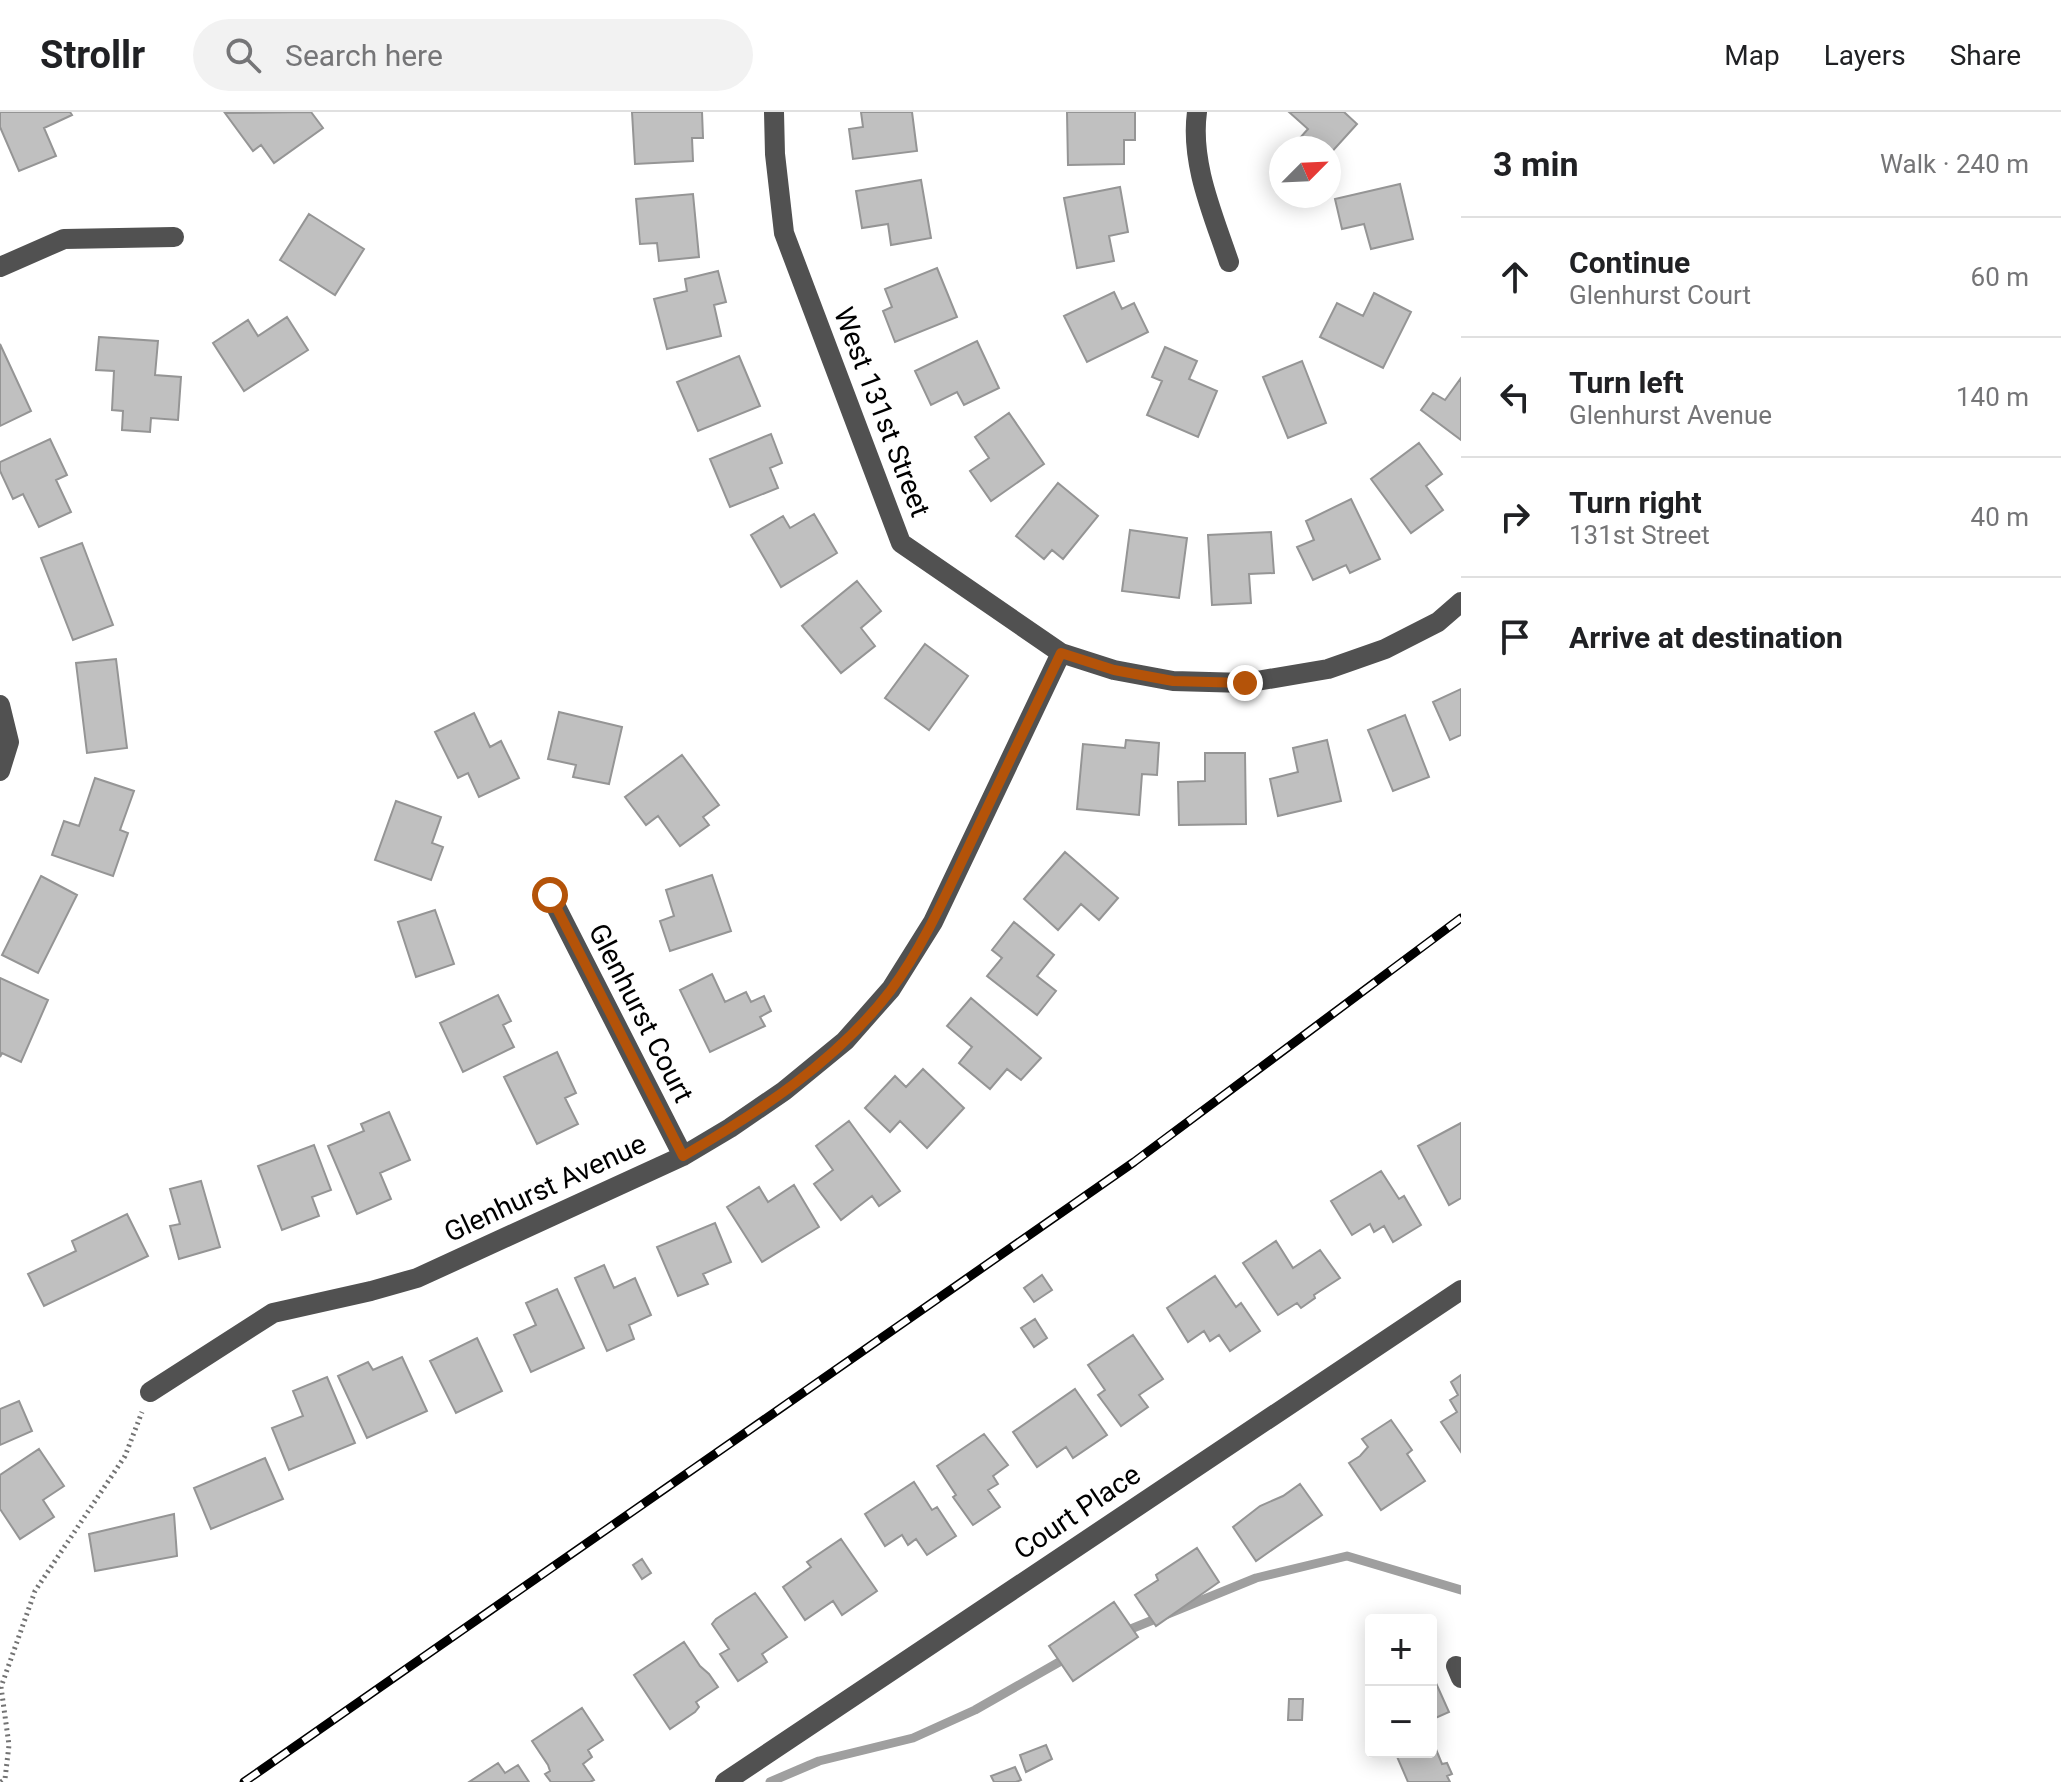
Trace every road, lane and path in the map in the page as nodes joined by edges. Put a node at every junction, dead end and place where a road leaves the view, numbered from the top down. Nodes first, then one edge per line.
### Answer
1 (774, 112) edge
2 (1197, 112) edge
3 (174, 237) dead end
4 (1229, 262) dead end
5 (0, 267) edge
6 (1461, 602) edge
7 (1061, 653) junction
8 (0, 705) edge
9 (0, 771) edge
10 (550, 895) dead end
11 (683, 1156) junction
12 (1461, 1290) edge
13 (150, 1392) joint
14 (1, 1782) edge
15 (725, 1782) edge

1 - 7 street, West 131st Street
2 - 4 street
3 - 5 street
6 - 7 street, West 131st Street
7 - 11 street, Glenhurst Avenue
8 - 9 street
10 - 11 street, Glenhurst Court
11 - 13 street, Glenhurst Avenue
12 - 15 street, Court Place
13 - 14 path

